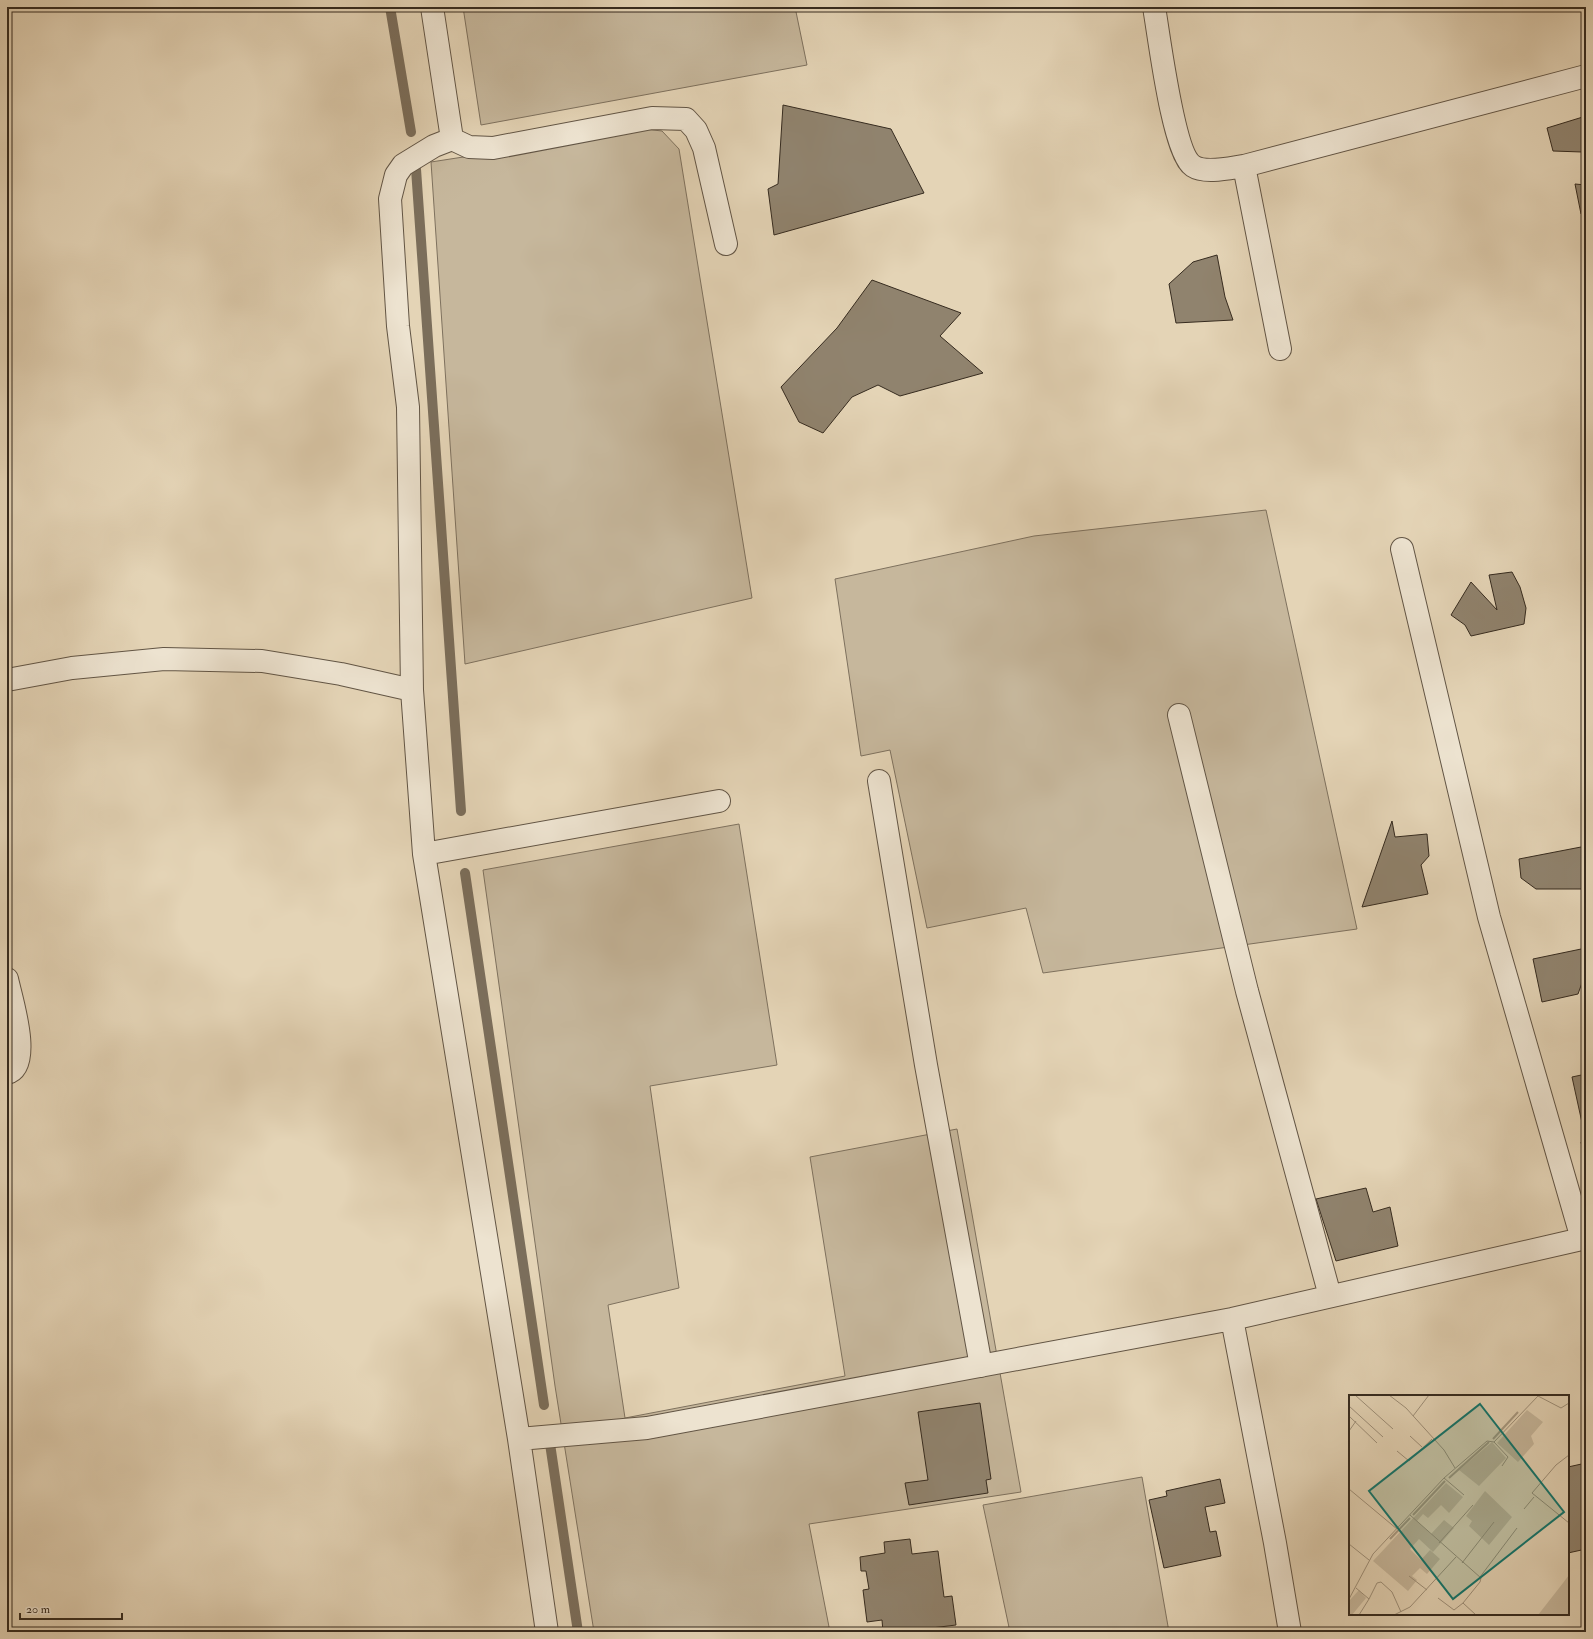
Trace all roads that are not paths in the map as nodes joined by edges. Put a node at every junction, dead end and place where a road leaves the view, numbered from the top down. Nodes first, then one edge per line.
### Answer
1 (432, 7) edge
2 (1154, 7) edge
3 (1586, 76) edge
4 (452, 138) junction
5 (1244, 166) junction
6 (726, 244) dead end
7 (1280, 349) dead end
8 (1402, 549) dead end
9 (7, 680) edge
10 (412, 690) junction
11 (1179, 715) dead end
12 (879, 781) dead end
13 (720, 801) dead end
14 (424, 854) junction
15 (7, 979) edge
16 (7, 1073) edge
17 (1584, 1239) edge
18 (1330, 1296) junction
19 (1232, 1319) junction
20 (982, 1366) junction
21 (518, 1439) junction
22 (548, 1632) edge
23 (1290, 1632) edge

1 - 4 street
2 - 5 street
3 - 5 street
4 - 6 street
4 - 10 street
5 - 7 street
8 - 17 street
9 - 10 street
10 - 14 street
11 - 18 street
12 - 20 street
13 - 14 street
14 - 21 street
15 - 16 street
17 - 18 street
18 - 19 street
19 - 20 street
19 - 23 street
20 - 21 street
21 - 22 street

